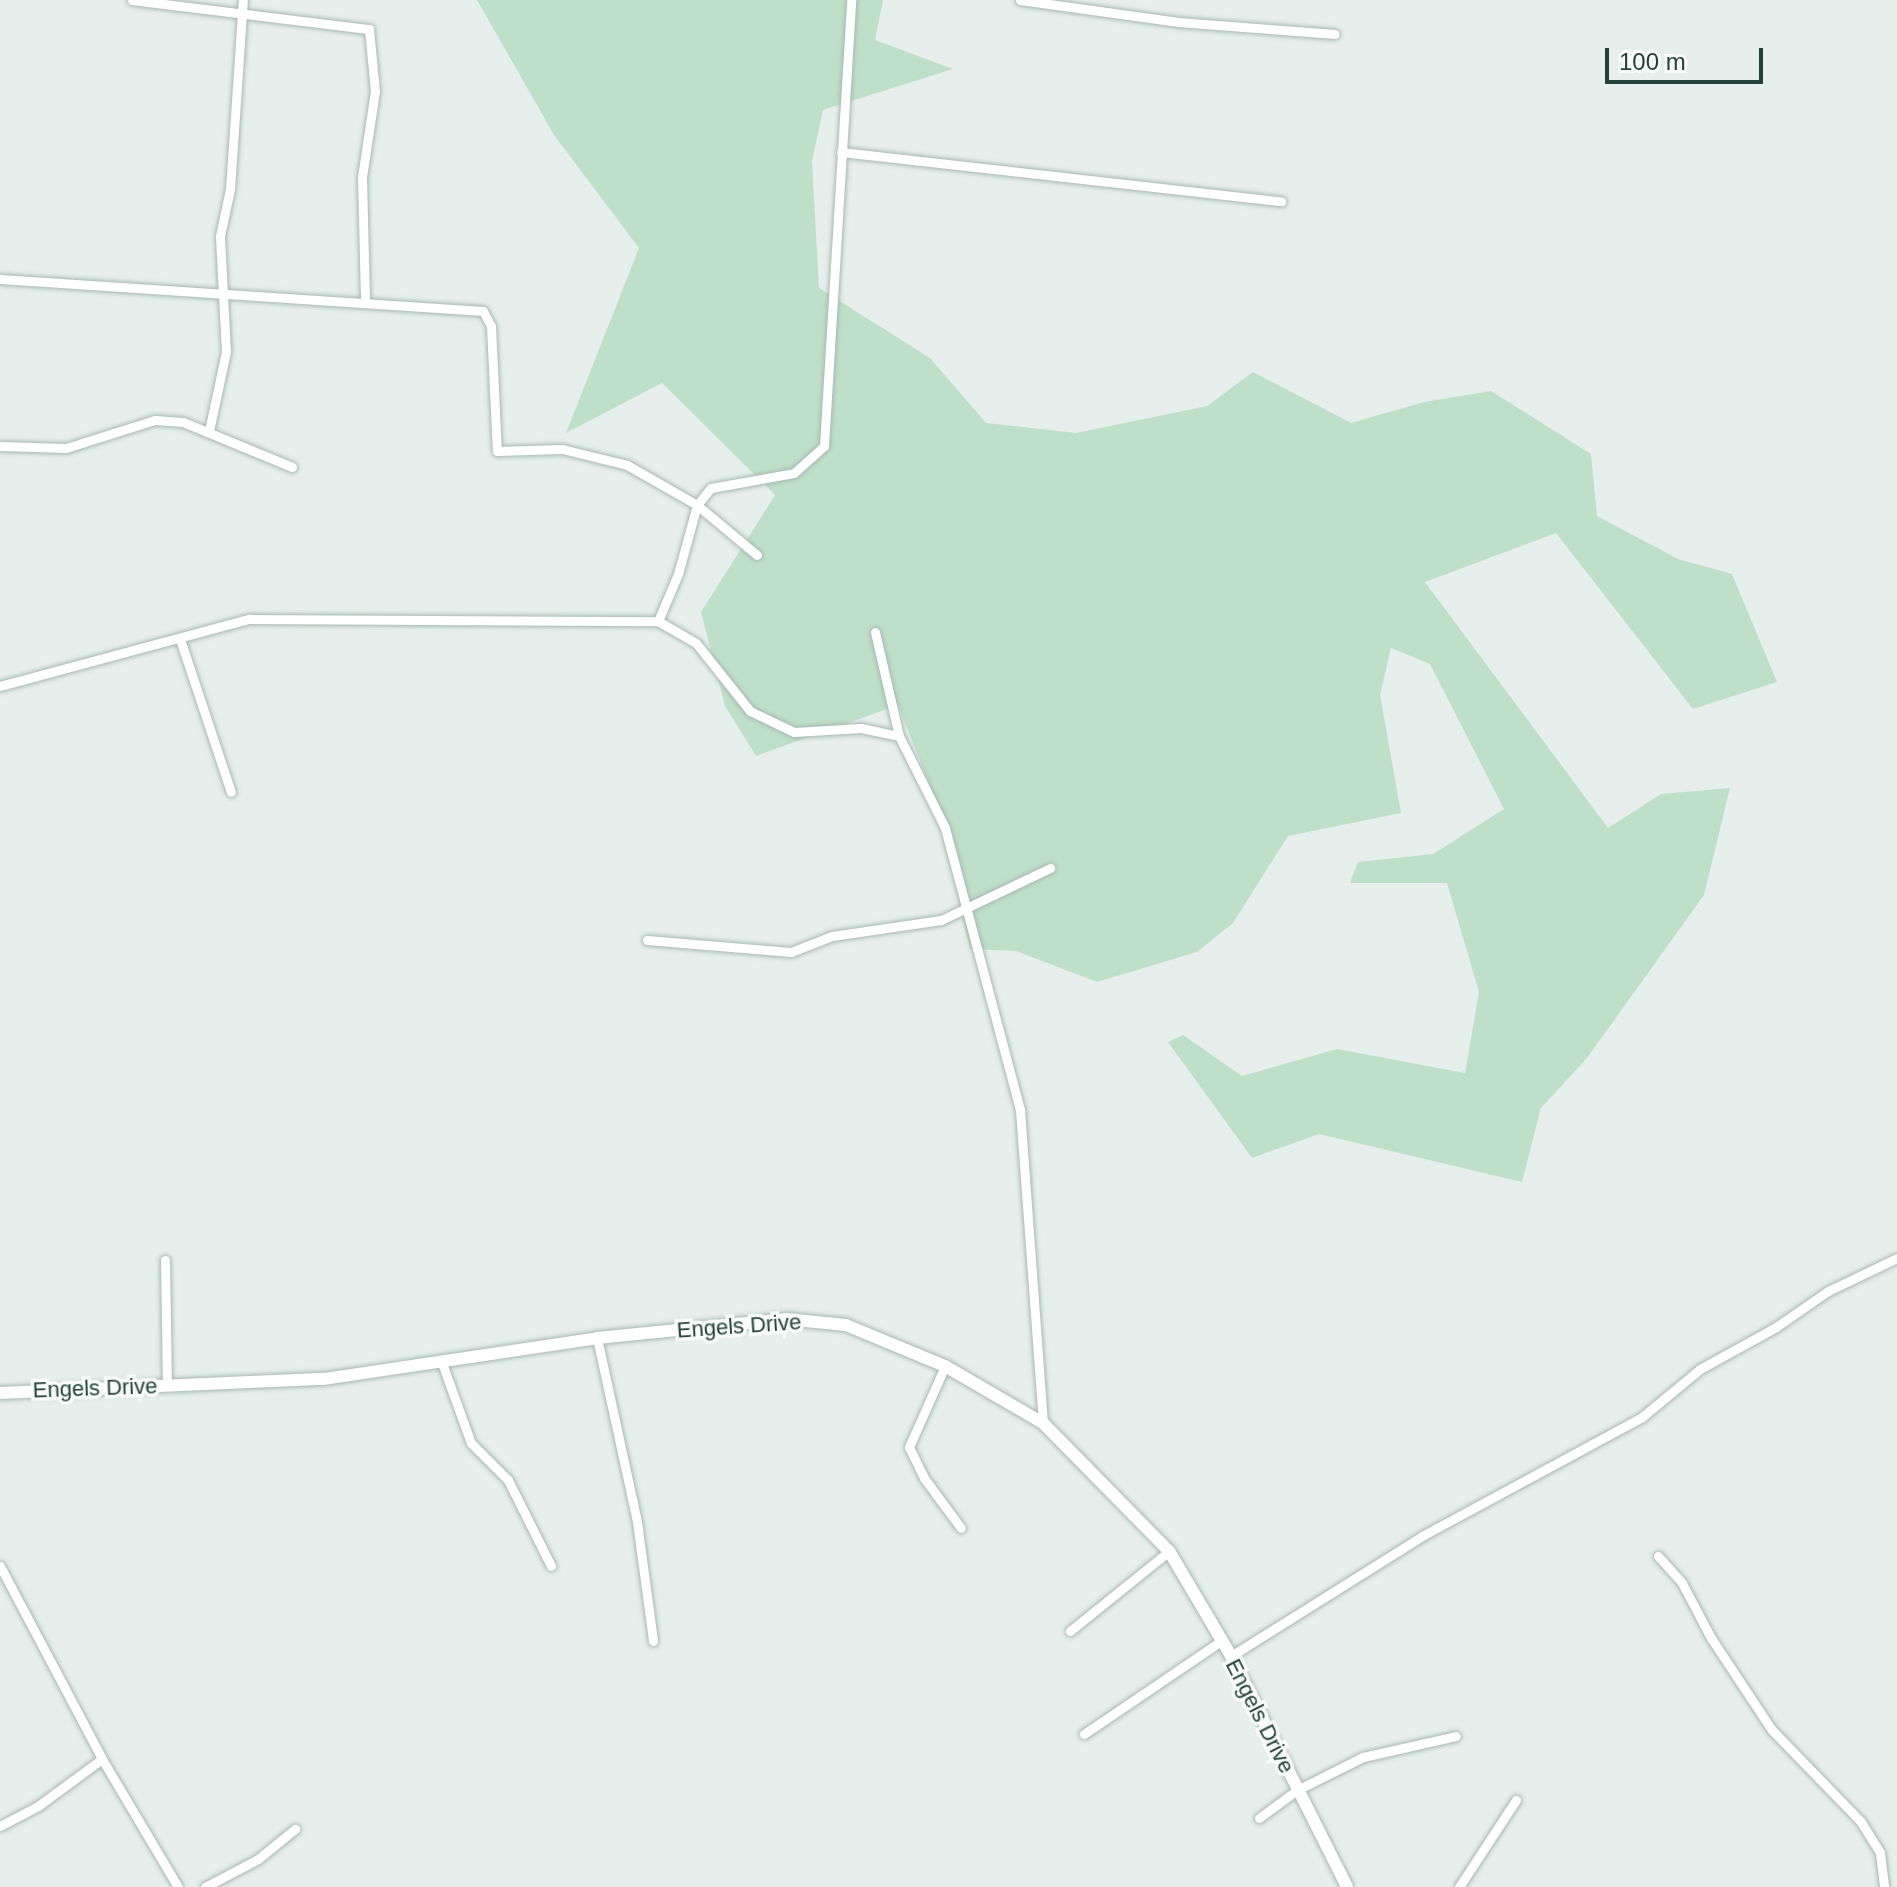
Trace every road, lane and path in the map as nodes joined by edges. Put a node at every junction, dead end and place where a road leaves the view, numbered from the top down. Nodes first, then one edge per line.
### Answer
1 (132, 0) edge
2 (243, 0) edge
3 (851, 0) edge
4 (1020, 0) edge
5 (240, 11) junction
6 (1335, 34) dead end
7 (841, 152) junction
8 (1281, 201) dead end
9 (0, 279) edge
10 (220, 293) junction
11 (365, 300) junction
12 (209, 431) junction
13 (0, 446) edge
14 (292, 467) dead end
15 (697, 505) junction
16 (757, 555) dead end
17 (658, 621) junction
18 (875, 632) dead end
19 (180, 639) junction
20 (0, 686) edge
21 (899, 736) junction
22 (231, 792) dead end
23 (1050, 868) dead end
24 (964, 905) junction
25 (647, 940) dead end
26 (1897, 1258) edge
27 (165, 1260) dead end
28 (597, 1338) junction
29 (442, 1363) junction
30 (945, 1366) junction
31 (167, 1386) junction
32 (0, 1393) edge
33 (1043, 1423) junction
34 (961, 1528) dead end
35 (1169, 1551) junction
36 (1658, 1556) dead end
37 (0, 1566) edge
38 (551, 1566) dead end
39 (1070, 1631) dead end
40 (653, 1641) dead end
41 (1221, 1641) junction
42 (1231, 1656) junction
43 (1084, 1734) dead end
44 (1456, 1736) dead end
45 (102, 1759) junction
46 (1297, 1790) junction
47 (1516, 1800) dead end
48 (1259, 1818) dead end
49 (0, 1826) edge
50 (295, 1829) dead end
51 (178, 1887) edge
52 (205, 1887) edge
53 (1347, 1887) edge
54 (1459, 1887) edge
55 (1884, 1887) edge

1 - 5 street
2 - 5 street
3 - 7 street
4 - 6 street
5 - 10 street
5 - 11 street
7 - 8 street
7 - 15 street
9 - 10 street
10 - 11 street
10 - 12 street
11 - 15 street
12 - 13 street
12 - 14 street
15 - 16 street
15 - 17 street
17 - 19 street
17 - 21 street
18 - 21 street
19 - 20 street
19 - 22 street
21 - 24 street
23 - 24 street
24 - 25 street
24 - 33 street
26 - 42 street
27 - 31 street
28 - 29 street, Engels Drive
28 - 30 street, Engels Drive
28 - 40 street
29 - 31 street, Engels Drive
29 - 38 street
30 - 33 street, Engels Drive
30 - 34 street
31 - 32 street, Engels Drive
33 - 35 street, Engels Drive
35 - 39 street
35 - 41 street, Engels Drive
36 - 55 street
37 - 45 street
41 - 42 street, Engels Drive
41 - 43 street
42 - 46 street, Engels Drive
44 - 46 street
45 - 49 street
45 - 51 street
46 - 48 street
46 - 53 street, Engels Drive
47 - 54 street
50 - 52 street

